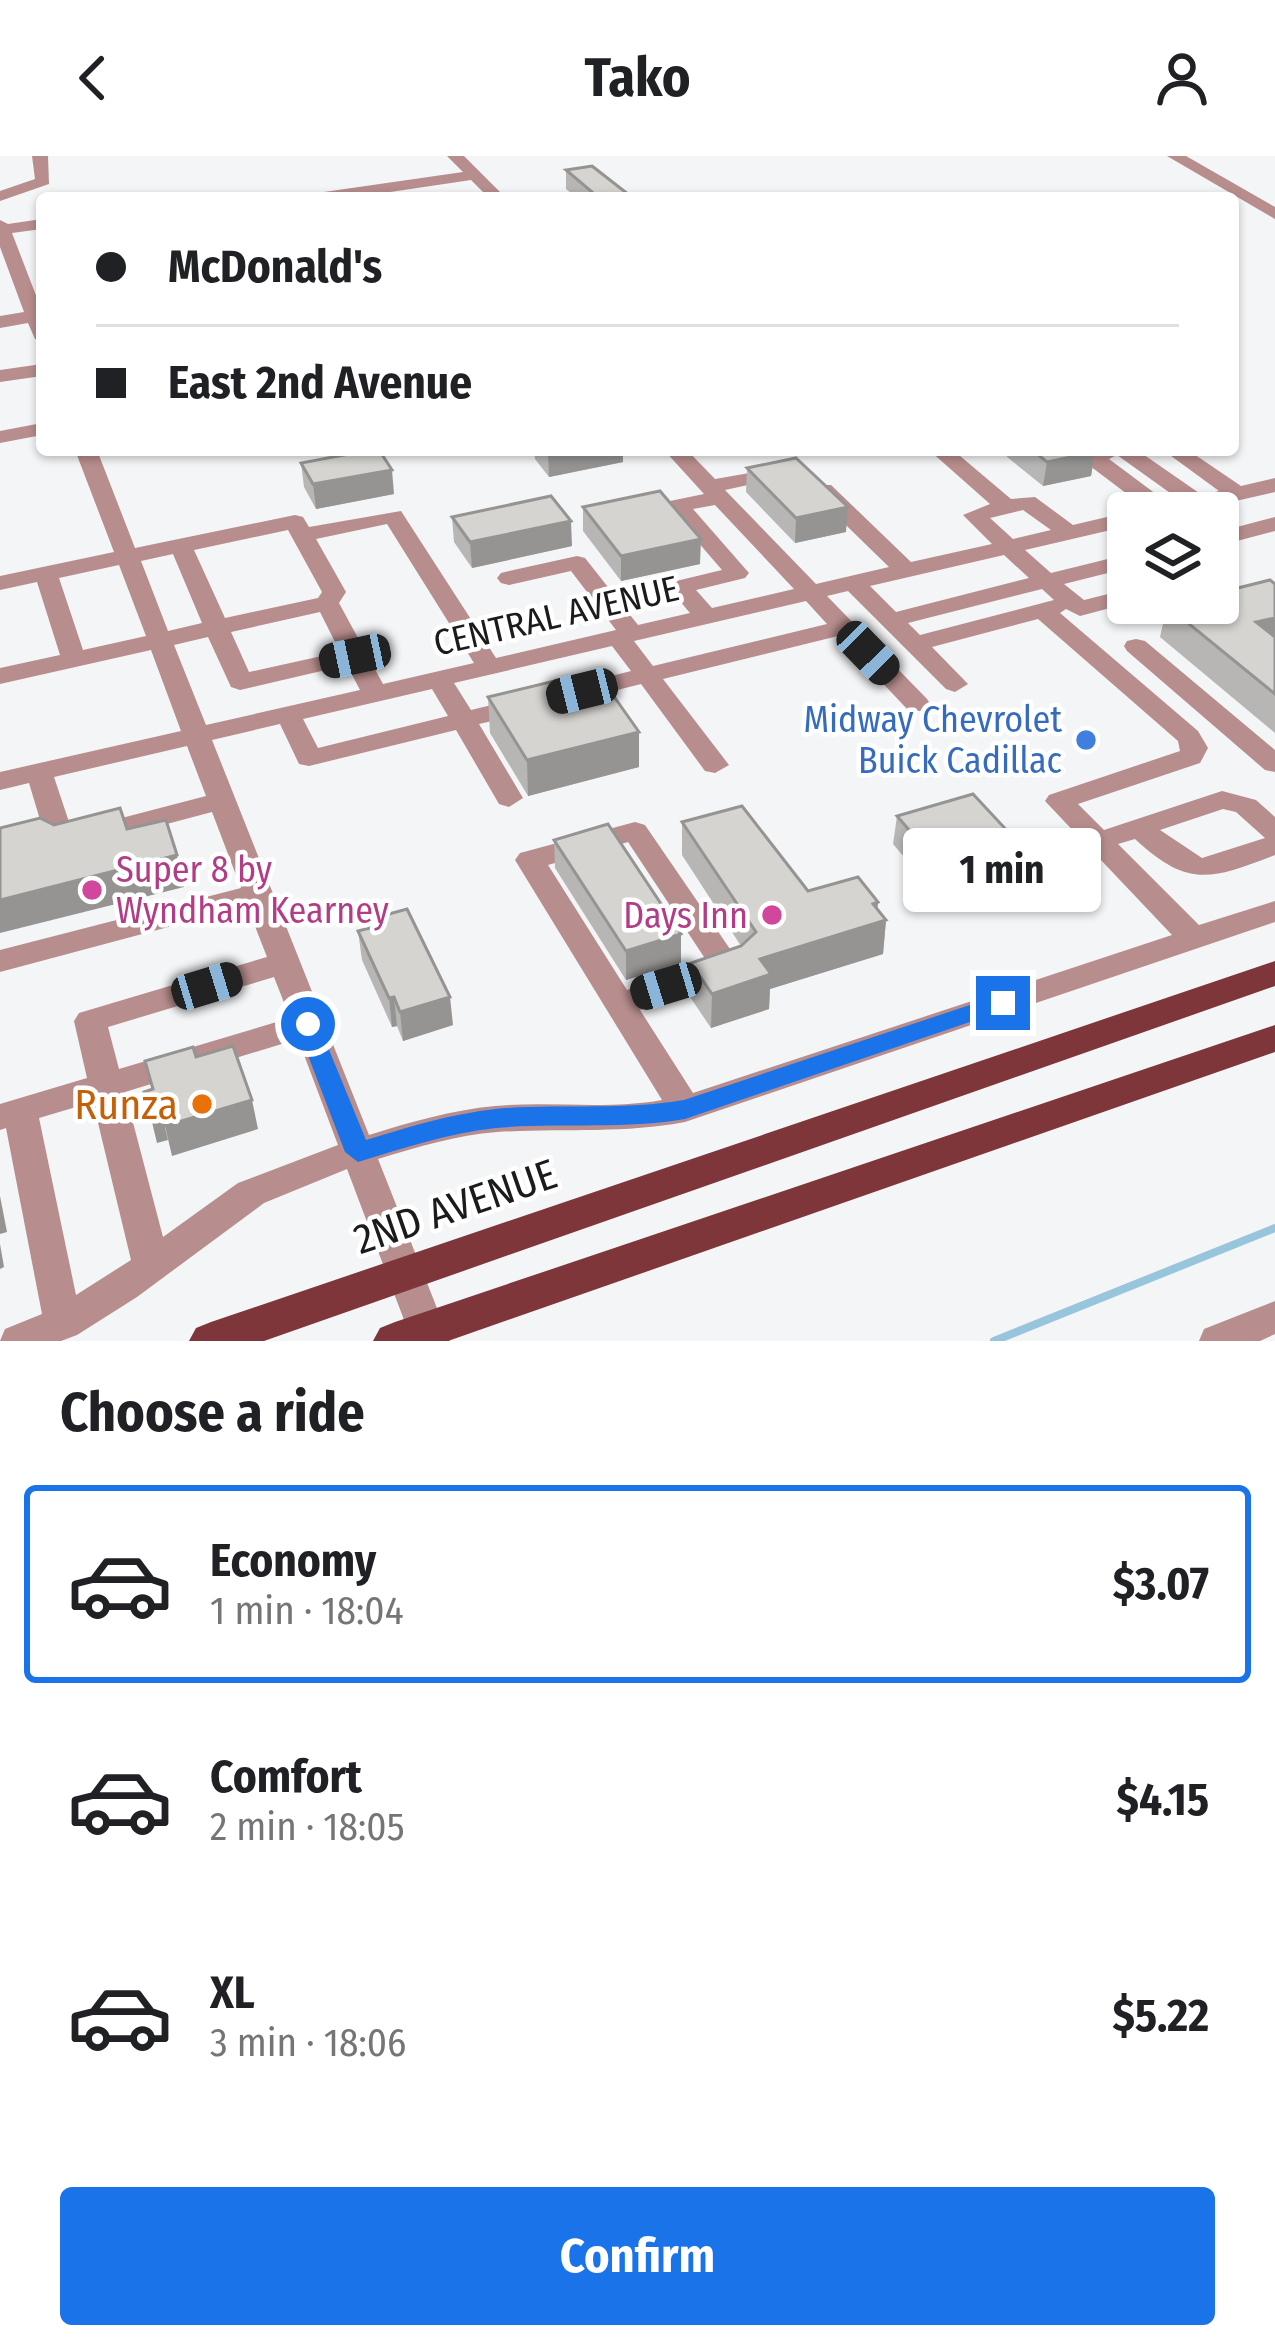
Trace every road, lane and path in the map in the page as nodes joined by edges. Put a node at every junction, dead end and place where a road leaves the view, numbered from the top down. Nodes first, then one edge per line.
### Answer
1 (40, 156) edge
2 (455, 156) edge
3 (1174, 156) edge
4 (475, 175) junction
5 (358, 192) edge
6 (492, 192) edge
7 (1237, 192) edge
8 (1239, 193) edge
9 (0, 196) edge
10 (1275, 214) edge
11 (36, 225) edge
12 (1, 228) edge
13 (9, 273) edge
14 (36, 319) edge
15 (0, 322) edge
16 (36, 326) edge
17 (36, 371) edge
18 (0, 376) edge
19 (36, 430) edge
20 (0, 436) edge
21 (88, 456) edge
22 (681, 456) edge
23 (947, 456) edge
24 (1100, 456) edge
25 (1131, 456) edge
26 (1183, 456) edge
27 (1275, 485) edge
28 (714, 492) junction
29 (1136, 492) edge
30 (1182, 492) edge
31 (1235, 492) edge
32 (1239, 494) edge
33 (1005, 506) junction
34 (1107, 524) edge
35 (1275, 524) edge
36 (1069, 533) junction
37 (1239, 533) edge
38 (302, 535) junction
39 (181, 547) junction
40 (1008, 547) junction
41 (128, 558) junction
42 (1107, 566) edge
43 (906, 571) junction
44 (46, 574) junction
45 (509, 578) dead end
46 (1046, 581) junction
47 (0, 583) edge
48 (854, 583) junction
49 (809, 593) junction
50 (1107, 602) edge
51 (327, 603) junction
52 (1071, 603) junction
53 (1042, 610) junction
54 (706, 617) junction
55 (891, 620) junction
56 (843, 627) junction
57 (217, 628) junction
58 (625, 636) junction
59 (160, 640) junction
60 (914, 644) junction
61 (1136, 646) dead end
62 (555, 652) junction
63 (355, 656) junction
64 (74, 660) junction
65 (489, 667) junction
66 (647, 675) junction
67 (0, 676) edge
68 (440, 679) junction
69 (955, 684) dead end
70 (582, 691) junction
71 (375, 694) junction
72 (918, 706) dead end
73 (288, 714) junction
74 (464, 720) junction
75 (197, 735) junction
76 (1275, 764) edge
77 (715, 765) dead end
78 (39, 772) junction
79 (0, 781) edge
80 (509, 798) dead end
81 (222, 801) junction
82 (1140, 828) junction
83 (1275, 832) edge
84 (1096, 842) junction
85 (1275, 845) edge
86 (258, 893) junction
87 (1275, 911) edge
88 (1193, 938) junction
89 (0, 961) edge
90 (285, 963) junction
91 (1275, 973) edge
92 (619, 1005) junction
93 (308, 1024) junction
94 (1275, 1038) edge
95 (104, 1084) junction
96 (685, 1109) junction
97 (10, 1114) edge
98 (358, 1152) junction
99 (151, 1264) junction
100 (405, 1274) junction
101 (1275, 1317) edge
102 (63, 1322) junction
103 (418, 1337) edge
104 (19, 1341) edge
105 (212, 1341) edge
106 (1218, 1341) edge

1 - 9 street
2 - 4 street
3 - 7 street
4 - 5 street
4 - 6 street
8 - 10 street
11 - 12 street
12 - 13 street
13 - 14 street
15 - 16 street
17 - 18 street
19 - 20 street
21 - 41 street
22 - 28 street
23 - 33 street
24 - 29 street
25 - 30 street
26 - 31 street
27 - 32 street
28 - 43 street
28 - 49 street
28 - 54 street
33 - 36 street
33 - 40 street
34 - 36 street, CENTRAL AVENUE
35 - 37 street
36 - 40 street, CENTRAL AVENUE
38 - 39 street
38 - 51 street
38 - 65 street
39 - 41 street
39 - 57 street
40 - 43 street, CENTRAL AVENUE
40 - 46 street
41 - 44 street
41 - 59 street
42 - 46 street
43 - 48 street, CENTRAL AVENUE
44 - 47 street
44 - 64 street
45 - 58 street
46 - 52 street
46 - 55 street
48 - 49 street, CENTRAL AVENUE
48 - 55 street
49 - 54 street, CENTRAL AVENUE
49 - 56 street
50 - 52 street
51 - 57 street
51 - 63 street
52 - 53 street
53 - 60 street
53 - 84 street
54 - 58 street, CENTRAL AVENUE
55 - 60 street
56 - 66 street
56 - 72 street
57 - 59 street
57 - 63 street
58 - 62 street, CENTRAL AVENUE
58 - 66 street
59 - 64 street
59 - 75 street
60 - 69 street
61 - 76 street
62 - 65 street, CENTRAL AVENUE
62 - 70 street
63 - 71 street
64 - 67 street
65 - 68 street, CENTRAL AVENUE
66 - 70 street
66 - 77 street
68 - 71 street, CENTRAL AVENUE
68 - 74 street
70 - 74 street
71 - 73 street, CENTRAL AVENUE
73 - 74 street
73 - 75 street, CENTRAL AVENUE
74 - 80 street
75 - 78 street, CENTRAL AVENUE
75 - 81 street
78 - 79 street, CENTRAL AVENUE
78 - 81 street
81 - 86 street
82 - 83 street
82 - 84 street
82 - 85 street
84 - 88 street
86 - 89 street
86 - 90 street
87 - 88 street
88 - 96 street
90 - 93 street
90 - 95 street
91 - 100 main road, 2ND AVENUE
92 - 92 street
92 - 96 street
93 - 95 street
93 - 98 street
94 - 103 main road
95 - 97 street
95 - 99 street
96 - 98 street
97 - 102 street
98 - 99 street
98 - 100 street
99 - 102 street
100 - 103 street
100 - 105 main road, 2ND AVENUE
101 - 106 street
102 - 104 street

